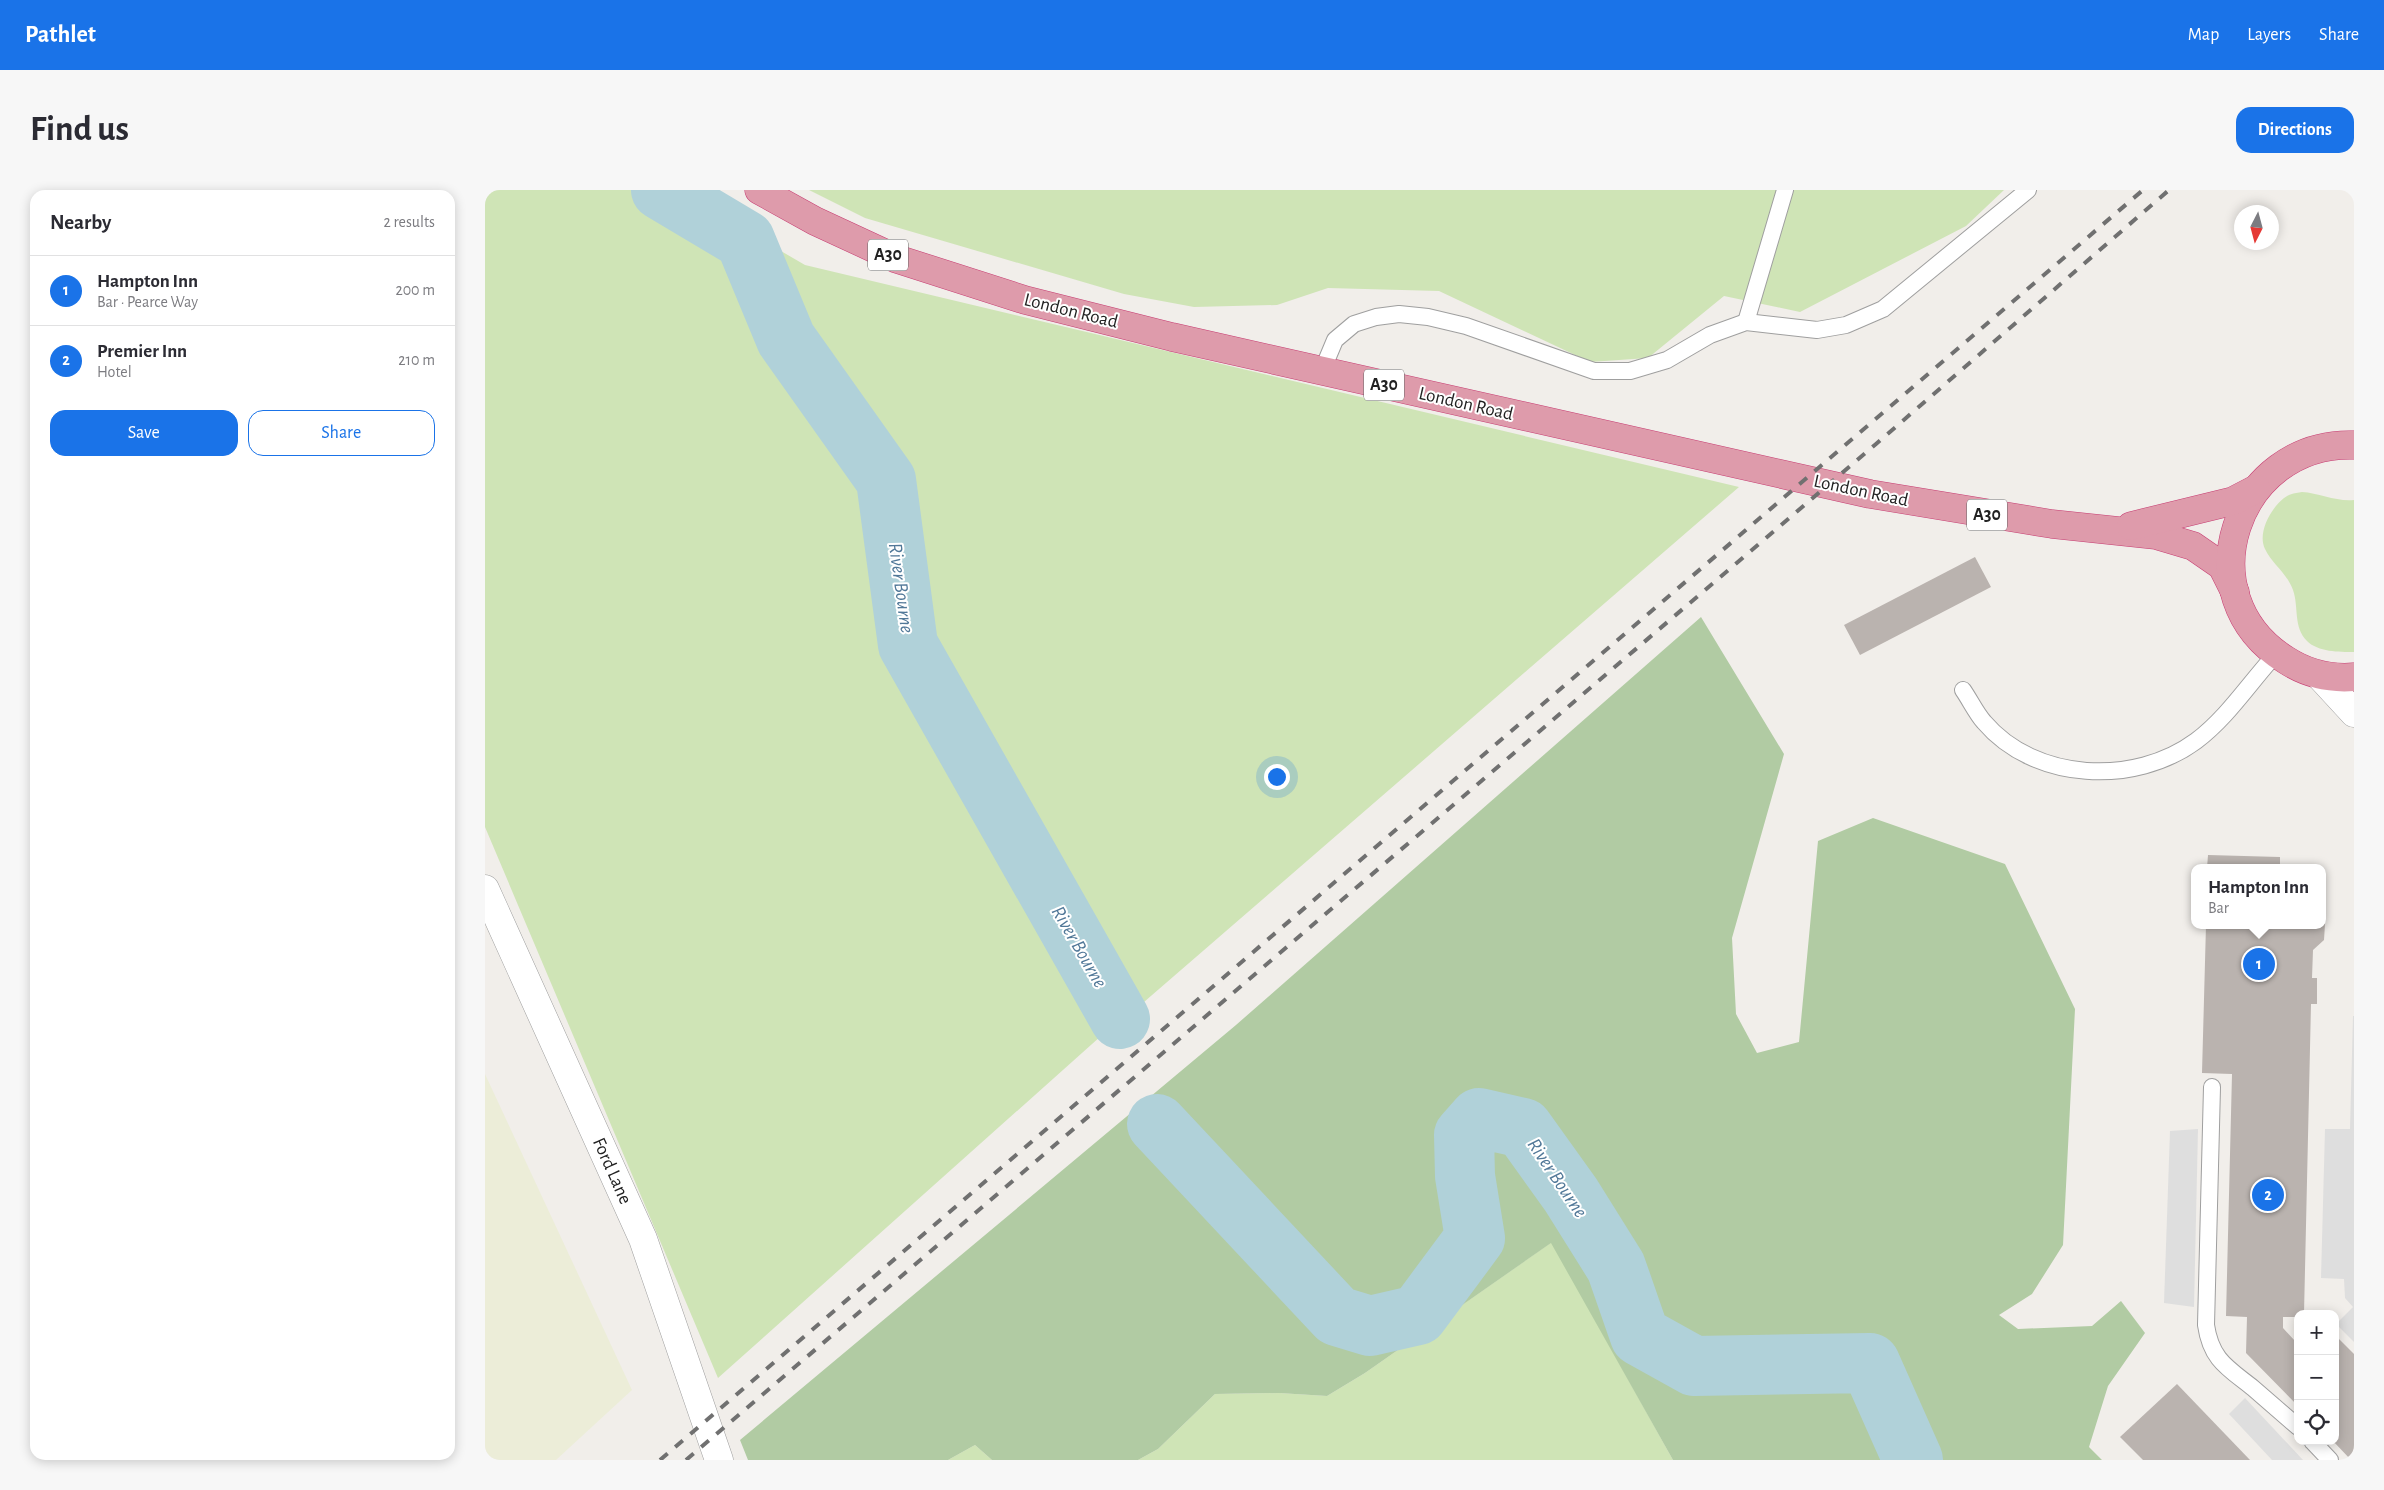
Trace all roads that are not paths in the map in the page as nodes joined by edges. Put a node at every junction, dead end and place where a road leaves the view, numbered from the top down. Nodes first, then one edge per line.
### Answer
1 (759, 190) edge
2 (1785, 190) edge
3 (2028, 190) edge
4 (1746, 322) junction
5 (1322, 371) junction
6 (2353, 445) edge
7 (2256, 488) junction
8 (2105, 531) junction
9 (2235, 592) junction
10 (2276, 654) junction
11 (2319, 675) junction
12 (2354, 677) edge
13 (1963, 690) dead end
14 (2354, 713) edge
15 (485, 890) edge
16 (2212, 1088) dead end
17 (2294, 1424) edge
18 (2316, 1445) edge
19 (719, 1460) edge
20 (2330, 1460) edge

1 - 5 highway, London Road / A30
2 - 4 lane
3 - 4 lane
4 - 5 lane
5 - 8 highway, London Road / A30
6 - 7 highway
7 - 8 highway, London Road / A30
7 - 9 highway
8 - 9 highway, London Road / A30
9 - 10 highway, London Road
10 - 11 highway, London Road
10 - 13 lane
11 - 12 highway, London Road
11 - 14 street
15 - 19 street, Ford Lane
16 - 17 lane
18 - 20 lane

